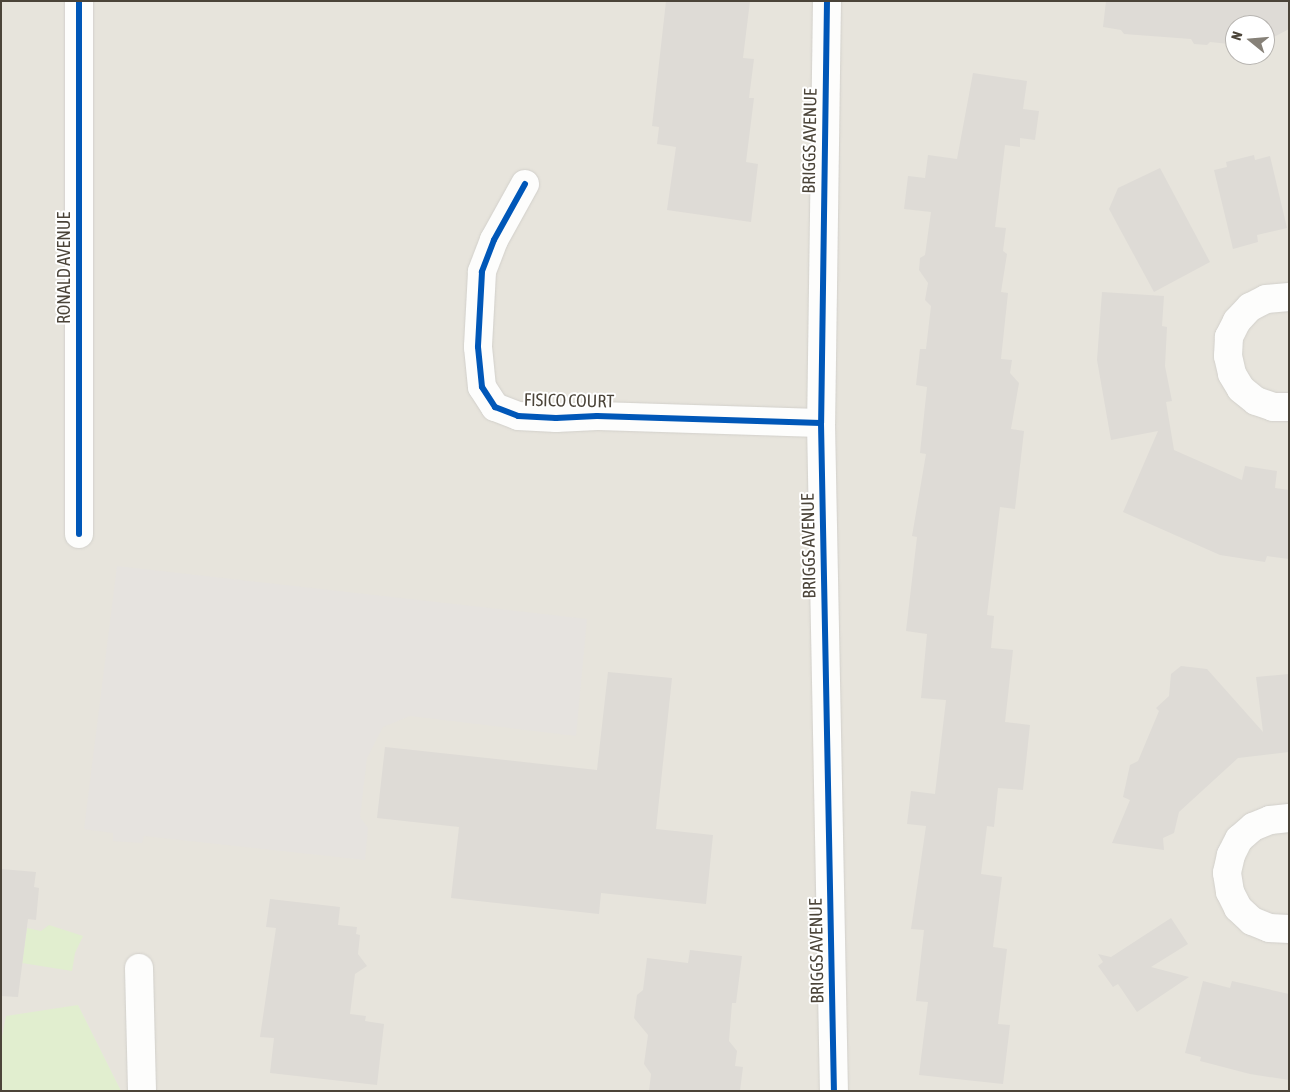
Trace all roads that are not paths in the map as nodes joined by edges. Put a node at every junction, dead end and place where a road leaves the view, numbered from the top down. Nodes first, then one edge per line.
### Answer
1 (80, 1) edge
2 (827, 1) edge
3 (526, 184) dead end
4 (1289, 297) edge
5 (1289, 407) edge
6 (822, 423) junction
7 (79, 534) dead end
8 (1289, 818) edge
9 (1289, 929) edge
10 (139, 968) dead end
11 (142, 1091) edge
12 (834, 1091) edge

1 - 7 street, RONALD AVENUE
2 - 6 street, BRIGGS AVENUE
3 - 6 street, FISICO COURT
4 - 5 street
6 - 12 street, BRIGGS AVENUE
8 - 9 street
10 - 11 street

